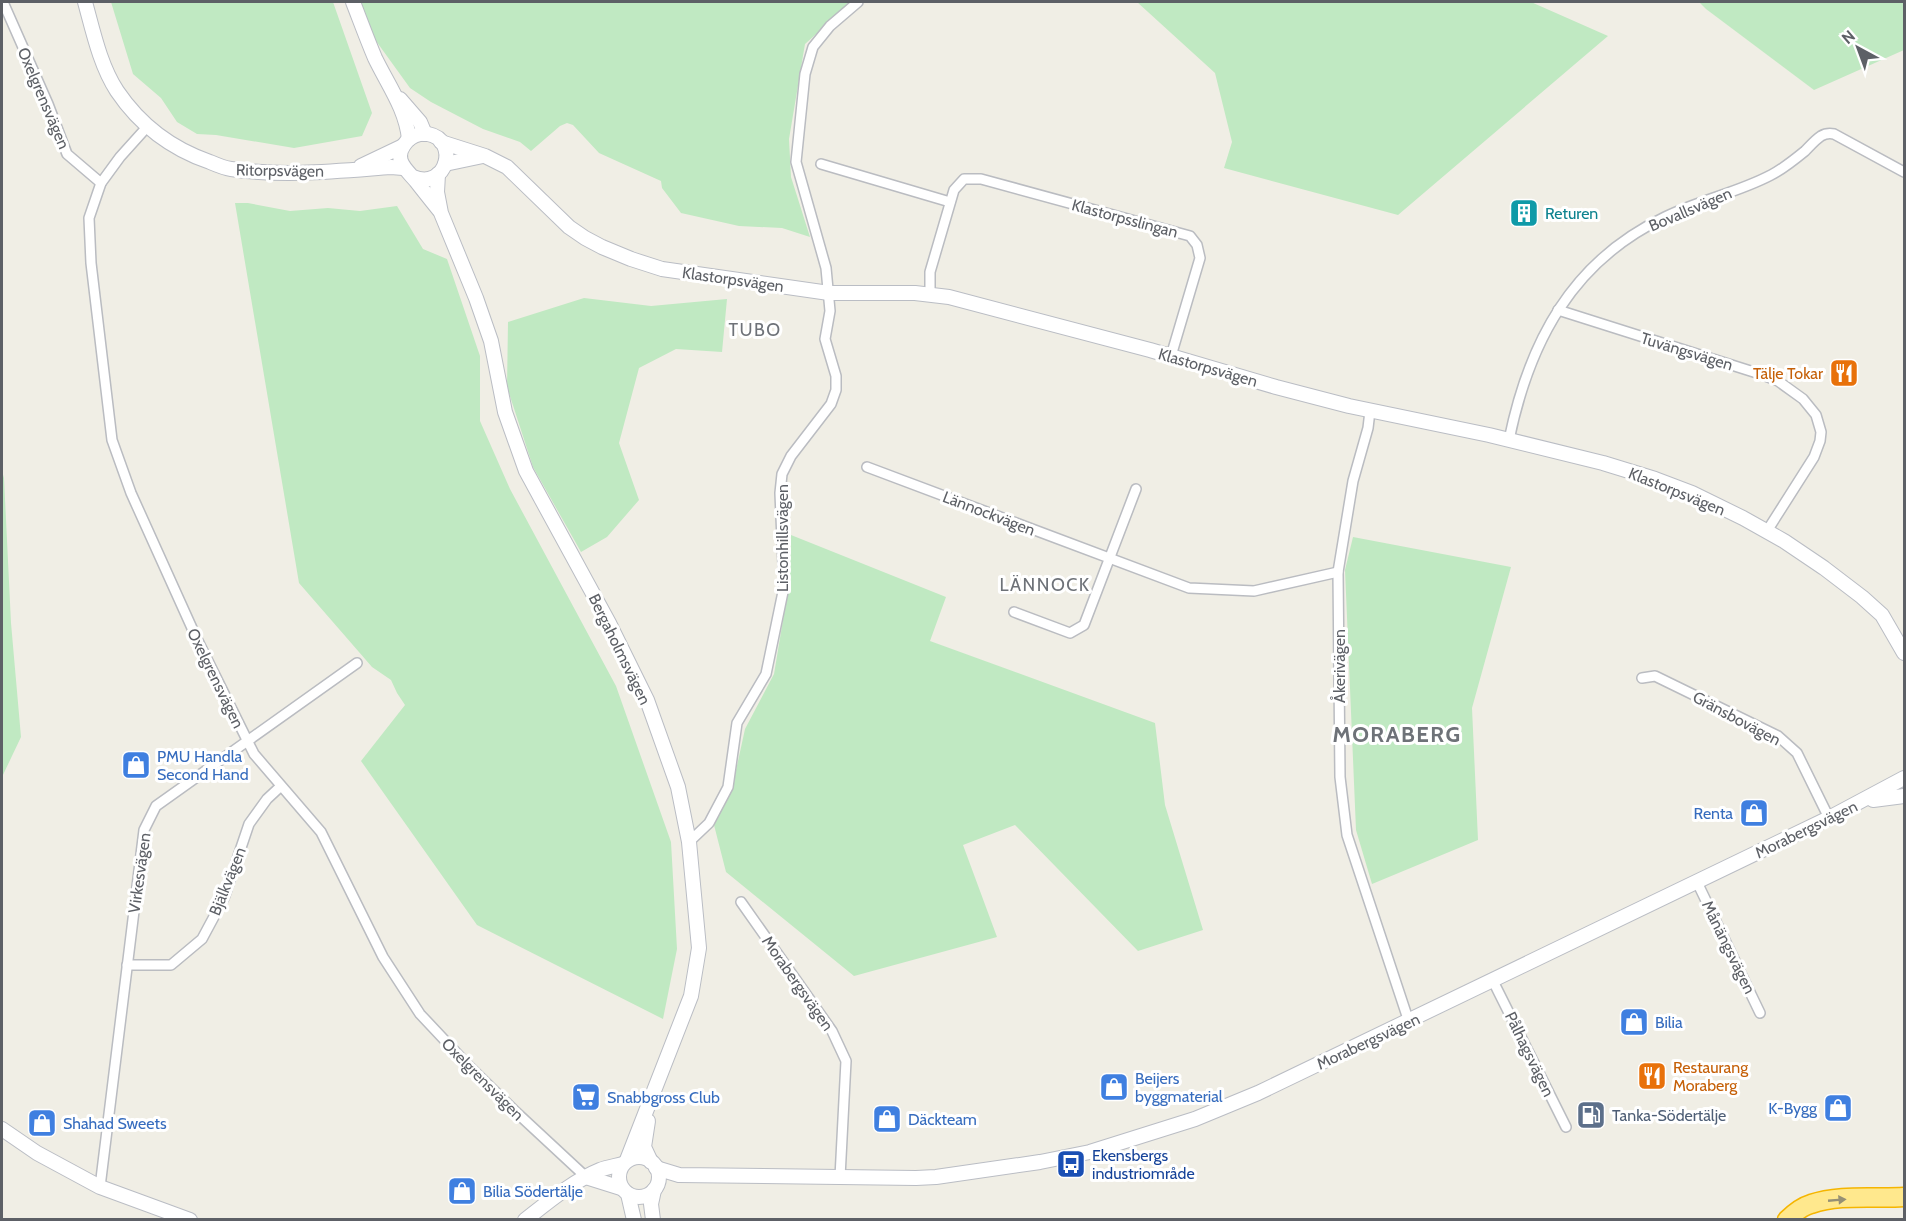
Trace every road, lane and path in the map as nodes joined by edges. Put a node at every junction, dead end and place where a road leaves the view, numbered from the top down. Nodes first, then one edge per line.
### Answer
1 (3, 2) edge
2 (85, 2) edge
3 (353, 2) edge
4 (858, 2) edge
5 (393, 90) junction
6 (147, 127) junction
7 (425, 134) junction
8 (441, 142) junction
9 (406, 143) junction
10 (485, 156) junction
11 (821, 165) dead end
12 (442, 169) junction
13 (350, 170) junction
14 (1905, 172) edge
15 (408, 173) junction
16 (101, 183) junction
17 (951, 202) junction
18 (441, 213) junction
19 (829, 293) junction
20 (930, 294) junction
21 (1558, 310) junction
22 (1171, 356) junction
23 (1370, 411) junction
24 (1509, 440) junction
25 (867, 467) dead end
26 (1136, 489) dead end
27 (1767, 531) junction
28 (1110, 560) junction
29 (1338, 572) junction
30 (1014, 612) dead end
31 (1905, 653) edge
32 (357, 663) dead end
33 (1642, 678) dead end
34 (247, 741) junction
35 (1905, 778) edge
36 (281, 786) junction
37 (1905, 796) edge
38 (1865, 800) junction
39 (1829, 818) junction
40 (689, 842) junction
41 (1697, 882) junction
42 (741, 902) dead end
43 (127, 965) junction
44 (1493, 981) junction
45 (1760, 1013) dead end
46 (1408, 1022) junction
47 (651, 1101) junction
48 (1566, 1127) dead end
49 (2, 1129) edge
50 (625, 1162) junction
51 (654, 1165) junction
52 (679, 1175) junction
53 (586, 1177) junction
54 (840, 1177) junction
55 (100, 1187) junction
56 (656, 1188) junction
57 (625, 1191) junction
58 (1905, 1197) edge
59 (190, 1220) edge
60 (525, 1220) edge
61 (634, 1220) edge
62 (652, 1220) edge
63 (1787, 1220) edge

1 - 16 street, Oxelgrensvägen
2 - 6 street, Ritorpsvägen
3 - 5 street
4 - 19 street, Listonhillsvägen
5 - 7 street
5 - 9 street
6 - 13 street, Ritorpsvägen
6 - 16 street, Oxelgrensvägen
7 - 8 street
7 - 9 street
8 - 10 street, Klastorpsvägen
8 - 12 street, Bergaholmsvägen
9 - 13 street, Ritorpsvägen
9 - 15 street
10 - 12 street
10 - 19 street, Klastorpsvägen
11 - 17 street
12 - 15 street
12 - 18 street, Bergaholmsvägen
13 - 15 street, Ritorpsvägen
14 - 21 street, Bovallsvägen
15 - 18 street, Bergaholmsvägen
16 - 34 street, Oxelgrensvägen
17 - 20 street, Klastorpsslingan
17 - 22 street, Klastorpsslingan
18 - 40 street, Bergaholmsvägen
19 - 20 street, Klastorpsvägen
19 - 40 street, Listonhillsvägen
20 - 22 street, Klastorpsvägen
21 - 24 street, Bovallsvägen
21 - 27 street, Tuvängsvägen
22 - 23 street, Klastorpsvägen
23 - 24 street, Klastorpsvägen
23 - 29 street, Åkerivägen
24 - 27 street, Klastorpsvägen
25 - 28 street, Lännockvägen
26 - 28 street
27 - 31 street, Klastorpsvägen
28 - 29 street, Lännockvägen
28 - 30 street
29 - 46 street, Åkerivägen
32 - 34 street, Virkesvägen
33 - 39 street, Gränsbovägen
34 - 36 street, Oxelgrensvägen
34 - 43 street, Virkesvägen
35 - 38 street, Morabergsvägen
36 - 43 street, Bjälkvägen
36 - 53 street, Oxelgrensvägen
37 - 38 street, Morabergsvägen
38 - 39 street, Morabergsvägen
39 - 41 street, Morabergsvägen
40 - 47 street, Bergaholmsvägen
41 - 44 street, Morabergsvägen
41 - 45 street, Månängsvägen
42 - 54 street, Morabergsvägen
43 - 55 street, Virkesvägen
44 - 46 street, Morabergsvägen
44 - 48 street, Pålhagsvägen
46 - 54 street, Morabergsvägen
47 - 50 street, Bergaholmsvägen
47 - 51 street, Bergaholmsvägen
49 - 55 street
50 - 51 street
50 - 53 street
50 - 57 street
51 - 52 street, Morabergsvägen
51 - 56 street
52 - 54 street, Morabergsvägen
52 - 56 street, Morabergsvägen
53 - 57 street
53 - 60 street
55 - 59 street
56 - 57 street
56 - 62 street
57 - 61 street
63 -> 58 highway

